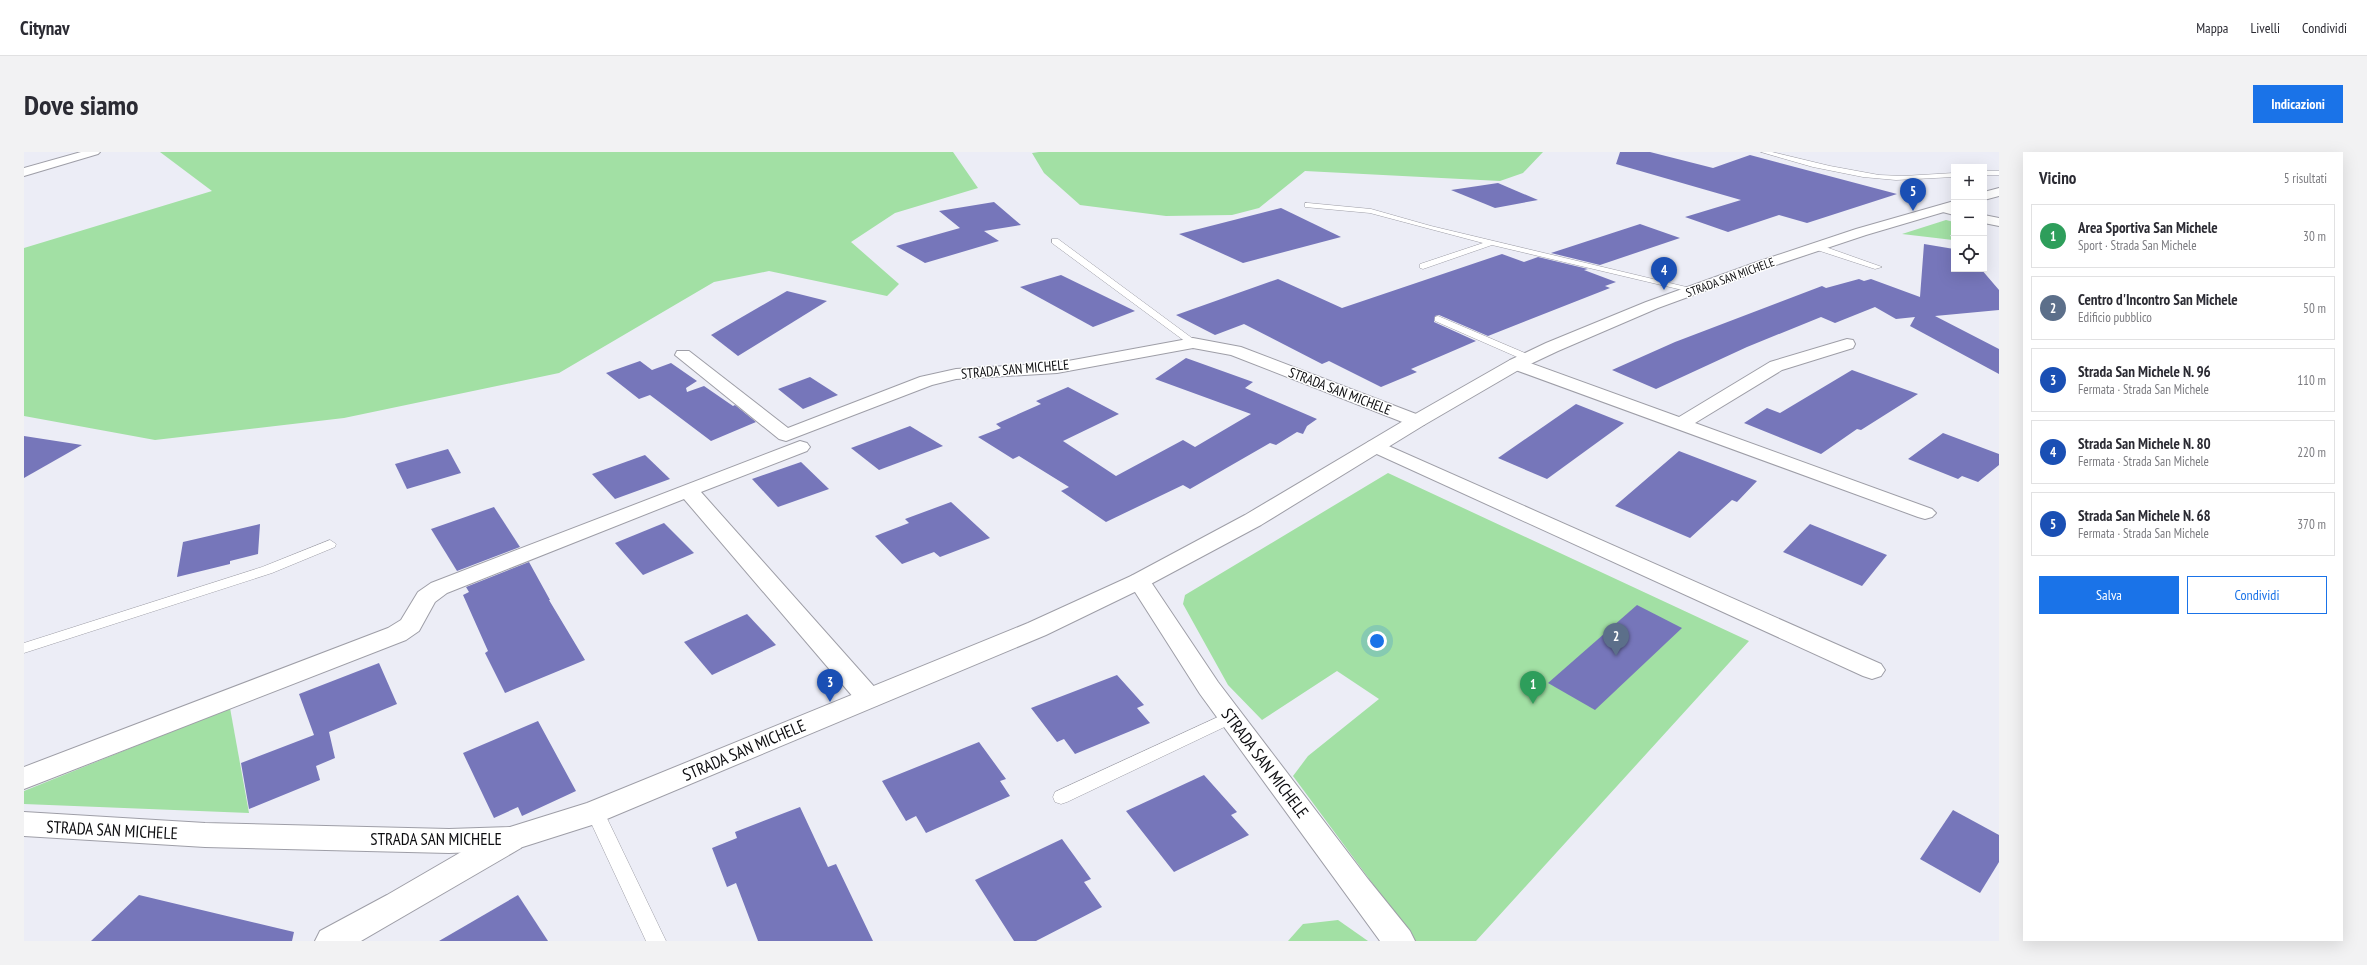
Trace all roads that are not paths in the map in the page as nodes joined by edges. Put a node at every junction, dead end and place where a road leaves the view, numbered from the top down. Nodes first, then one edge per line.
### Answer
1 (94, 152) edge
2 (1764, 152) edge
3 (24, 172) edge
4 (1987, 173) edge
5 (1999, 173) edge
6 (1951, 175) edge
7 (1999, 192) edge
8 (1987, 195) edge
9 (1308, 206) dead end
10 (1951, 208) edge
11 (1987, 220) edge
12 (1999, 222) edge
13 (1055, 241) dead end
14 (1494, 242) junction
15 (1817, 247) junction
16 (1423, 266) dead end
17 (1878, 268) dead end
18 (1694, 290) junction
19 (1438, 319) dead end
20 (1193, 343) junction
21 (1847, 344) dead end
22 (683, 355) dead end
23 (1522, 361) junction
24 (1417, 421) junction
25 (1680, 424) junction
26 (1375, 446) junction
27 (800, 447) dead end
28 (688, 490) junction
29 (1925, 513) dead end
30 (330, 544) dead end
31 (1139, 581) junction
32 (24, 648) edge
33 (1872, 670) dead end
34 (870, 698) junction
35 (1230, 717) junction
36 (24, 778) edge
37 (1061, 797) dead end
38 (595, 812) junction
39 (24, 824) edge
40 (510, 839) junction
41 (331, 941) edge
42 (656, 941) edge
43 (1399, 941) edge

1 - 3 street
2 - 6 lane
4 - 5 lane
7 - 8 street
9 - 14 lane
10 - 15 street, STRADA SAN MICHELE
11 - 12 street
13 - 20 lane
14 - 16 lane
14 - 18 lane
15 - 17 lane
15 - 18 street, STRADA SAN MICHELE
18 - 23 street, STRADA SAN MICHELE
19 - 23 lane
20 - 22 street, STRADA SAN MICHELE
20 - 24 street, STRADA SAN MICHELE
21 - 25 street
23 - 24 street, STRADA SAN MICHELE
23 - 25 street
24 - 26 street, STRADA SAN MICHELE
25 - 29 street
26 - 31 street, STRADA SAN MICHELE
26 - 33 street
27 - 28 street
28 - 34 street
28 - 36 street
30 - 32 lane
31 - 34 street, STRADA SAN MICHELE
31 - 35 street, STRADA SAN MICHELE
34 - 38 street, STRADA SAN MICHELE
35 - 37 lane
35 - 43 street, STRADA SAN MICHELE
38 - 40 street, STRADA SAN MICHELE
38 - 42 lane
39 - 40 street, STRADA SAN MICHELE
40 - 41 street

